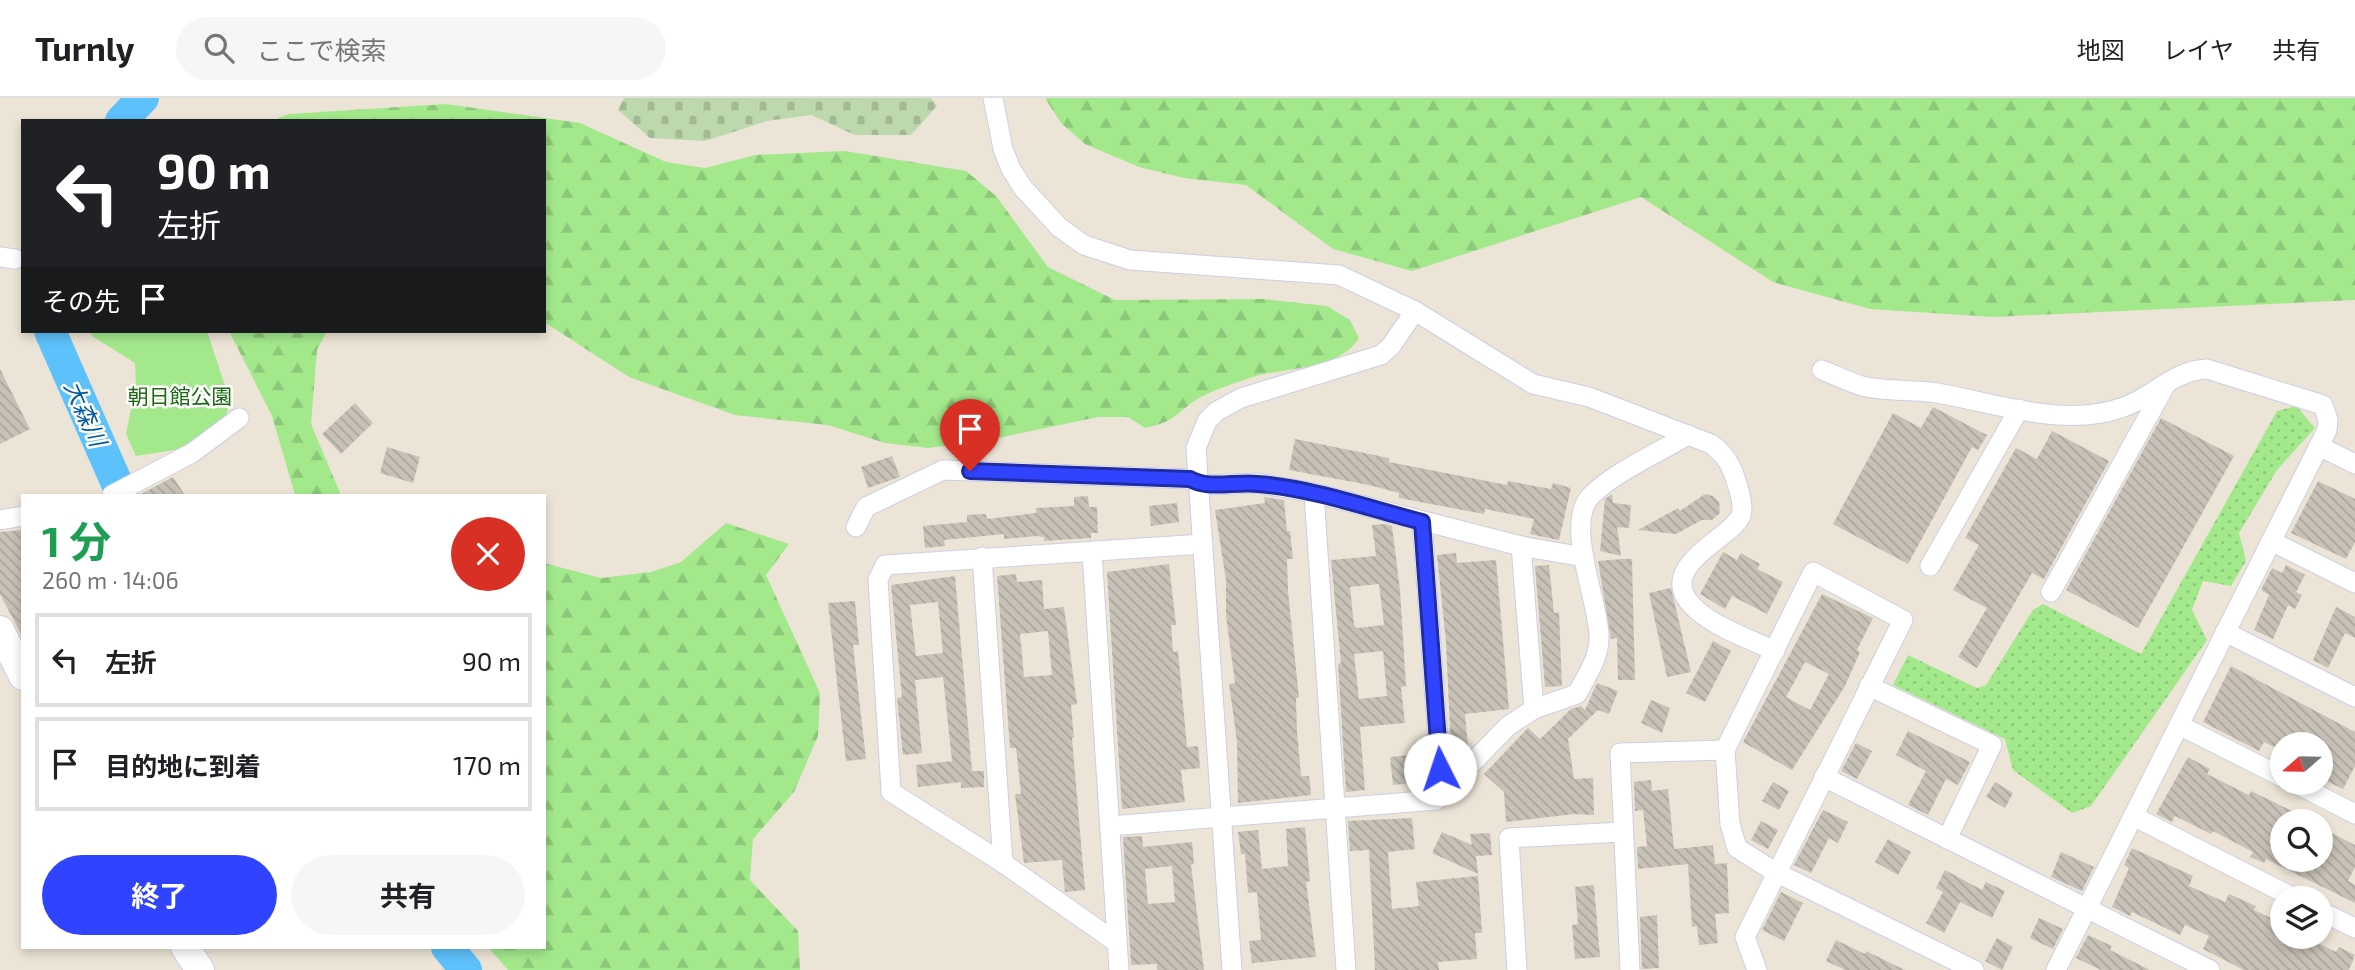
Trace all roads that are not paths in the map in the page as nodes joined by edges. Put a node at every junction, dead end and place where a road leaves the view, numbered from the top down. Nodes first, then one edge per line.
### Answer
1 (993, 98) edge
2 (1415, 311) junction
3 (1822, 370) dead end
4 (2165, 386) junction
5 (2020, 410) junction
6 (239, 418) dead end
7 (1688, 435) junction
8 (2319, 446) junction
9 (2355, 464) edge
10 (1201, 485) junction
11 (1314, 493) junction
12 (114, 494) edge
13 (21, 516) edge
14 (0, 520) edge
15 (1422, 522) junction
16 (856, 527) dead end
17 (2271, 541) junction
18 (1203, 544) junction
19 (1521, 546) junction
20 (1091, 552) junction
21 (982, 557) junction
22 (1584, 558) junction
23 (1930, 566) dead end
24 (2355, 583) edge
25 (2051, 592) dead end
26 (0, 630) edge
27 (2225, 632) junction
28 (1775, 651) junction
29 (21, 672) edge
30 (1869, 686) junction
31 (2355, 697) edge
32 (1534, 709) junction
33 (2179, 725) junction
34 (1725, 750) junction
35 (2270, 771) edge
36 (1824, 777) junction
37 (2318, 795) edge
38 (1436, 800) junction
39 (1336, 811) junction
40 (2355, 814) edge
41 (1223, 816) junction
42 (2133, 816) junction
43 (1110, 826) junction
44 (1622, 832) junction
45 (1947, 839) junction
46 (1003, 863) junction
47 (1775, 872) junction
48 (2270, 886) edge
49 (2087, 908) junction
50 (2333, 917) edge
51 (2355, 928) edge
52 (1116, 942) junction
53 (186, 949) edge
54 (200, 970) edge
55 (1119, 970) edge
56 (1232, 970) edge
57 (1346, 970) edge
58 (1517, 970) edge
59 (1630, 970) edge
60 (1757, 970) edge
61 (1974, 970) edge
62 (2056, 970) edge
63 (2210, 970) edge

1 - 2 street
2 - 7 street
2 - 10 street
3 - 5 street
4 - 5 street
4 - 8 street
4 - 25 street
5 - 23 street
6 - 12 street
7 - 22 street
7 - 28 street
8 - 9 street
8 - 17 street
10 - 11 street
10 - 16 street
10 - 18 street
11 - 15 street
11 - 39 street
13 - 14 street
15 - 19 street
15 - 38 street
17 - 24 street
17 - 27 street
18 - 20 street
18 - 41 street
19 - 22 street
19 - 32 street
20 - 21 street
20 - 43 street
21 - 46 street
21 - 46 street
22 - 32 street
26 - 29 main road
27 - 31 street
27 - 33 street
28 - 30 street
28 - 34 street
30 - 36 street
30 - 45 street
32 - 38 street
33 - 35 street
33 - 42 street
34 - 44 street
34 - 47 street
36 - 45 street
36 - 47 street
37 - 40 street
38 - 39 street
39 - 41 street
39 - 57 street
41 - 43 street
41 - 56 street
42 - 48 street
42 - 49 street
43 - 52 street
44 - 58 street
44 - 59 street
45 - 49 street
46 - 52 street
47 - 60 street
47 - 61 street
49 - 62 street
49 - 63 street
50 - 51 street
52 - 55 street
53 - 54 main road

